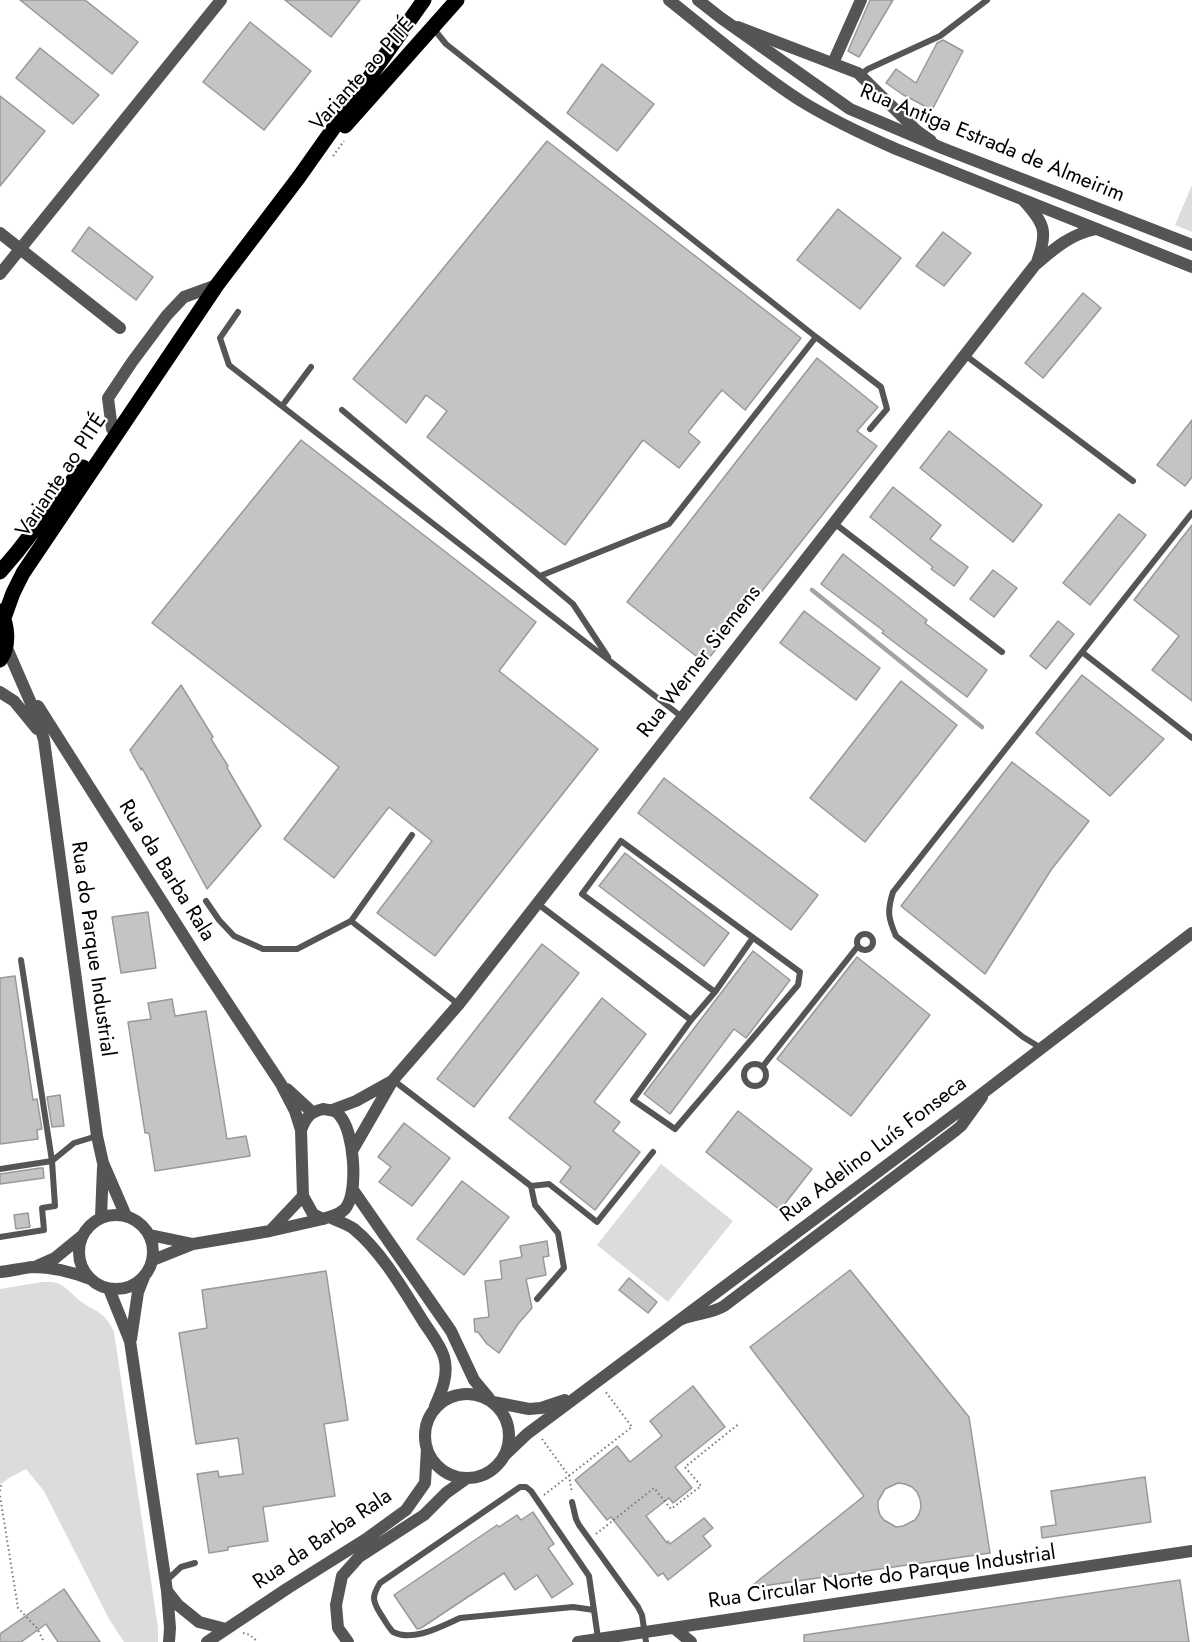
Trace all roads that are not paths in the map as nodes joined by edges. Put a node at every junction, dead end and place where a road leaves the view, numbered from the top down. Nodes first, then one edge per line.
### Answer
1 (220, 0) edge
2 (424, 0) edge
3 (429, 0) edge
4 (457, 0) edge
5 (669, 0) edge
6 (698, 0) edge
7 (861, 0) edge
8 (987, 0) edge
9 (721, 18) junction
10 (433, 28) junction
11 (833, 63) junction
12 (860, 75) junction
13 (942, 148) junction
14 (299, 177) junction
15 (1024, 201) junction
16 (1096, 229) junction
17 (0, 233) edge
18 (1192, 245) edge
19 (20, 249) junction
20 (1035, 266) junction
21 (1192, 267) edge
22 (0, 274) edge
23 (217, 285) junction
24 (238, 312) dead end
25 (120, 328) dead end
26 (816, 337) junction
27 (964, 355) junction
28 (164, 362) junction
29 (311, 367) dead end
30 (282, 406) junction
31 (342, 410) dead end
32 (112, 429) junction
33 (870, 429) dead end
34 (1132, 481) dead end
35 (1192, 513) edge
36 (834, 523) junction
37 (0, 572) edge
38 (540, 576) junction
39 (2, 615) edge
40 (1002, 652) dead end
41 (1082, 652) junction
42 (3, 653) edge
43 (611, 662) junction
44 (20, 678) junction
45 (0, 692) edge
46 (682, 717) junction
47 (1192, 738) edge
48 (44, 740) junction
49 (412, 834) dead end
50 (206, 901) dead end
51 (538, 904) junction
52 (351, 921) junction
53 (1192, 933) edge
54 (752, 939) junction
55 (858, 946) dead end
56 (21, 960) dead end
57 (715, 992) junction
58 (459, 1004) junction
59 (691, 1020) junction
60 (1041, 1048) junction
61 (763, 1066) dead end
62 (393, 1080) junction
63 (281, 1084) junction
64 (332, 1110) junction
65 (312, 1112) junction
66 (301, 1130) junction
67 (98, 1136) junction
68 (352, 1151) junction
69 (652, 1152) dead end
70 (52, 1161) junction
71 (103, 1163) junction
72 (0, 1169) edge
73 (531, 1186) junction
74 (353, 1190) junction
75 (303, 1196) junction
76 (126, 1216) junction
77 (101, 1218) junction
78 (326, 1218) junction
79 (270, 1231) junction
80 (150, 1235) junction
81 (82, 1236) junction
82 (0, 1237) edge
83 (193, 1244) junction
84 (153, 1260) junction
85 (33, 1267) junction
86 (0, 1272) edge
87 (144, 1276) junction
88 (92, 1280) junction
89 (109, 1289) junction
90 (537, 1299) dead end
91 (130, 1341) junction
92 (578, 1396) junction
93 (492, 1402) junction
94 (433, 1411) junction
95 (427, 1448) junction
96 (506, 1454) junction
97 (467, 1478) junction
98 (572, 1502) road end
99 (1192, 1551) edge
100 (195, 1563) dead end
101 (167, 1586) junction
102 (594, 1610) junction
103 (226, 1629) junction
104 (674, 1629) junction
105 (645, 1637) edge
106 (598, 1639) junction
107 (169, 1642) edge
108 (207, 1642) edge
109 (348, 1642) edge
110 (578, 1642) edge
111 (691, 1642) edge

1 - 19 street
2 - 14 main road, Variante ao PITÉ
3 - 10 main road
4 - 10 main road, Variante ao PITÉ
5 - 15 street, Rua Antiga Estrada de Almeirim
6 - 9 street, Rua Antiga Estrada de Almeirim
7 - 11 street
8 - 12 lane
9 - 11 street
9 - 13 street, Rua Antiga Estrada de Almeirim
10 - 14 main road, Variante ao PITÉ
10 - 26 lane
11 - 12 street
12 - 13 street
13 - 18 street, Rua Antiga Estrada de Almeirim
14 - 23 main road, Variante ao PITÉ
15 - 16 street, Rua Antiga Estrada de Almeirim
15 - 20 street, Rua Antiga Estrada de Almeirim
16 - 20 street, Rua Antiga Estrada de Almeirim
16 - 21 street, Rua Antiga Estrada de Almeirim
17 - 19 street
19 - 22 street
19 - 25 street
20 - 27 street, Rua Werner Siemens
23 - 28 main road, Variante ao PITÉ
23 - 32 street
24 - 30 lane
26 - 33 lane
26 - 38 lane
27 - 34 lane
27 - 36 street, Rua Werner Siemens
28 - 32 main road, Variante ao PITÉ
28 - 39 main road, Variante ao PITÉ
29 - 30 lane
30 - 43 lane
31 - 38 lane
32 - 37 main road, Variante ao PITÉ
35 - 41 lane
36 - 40 lane
36 - 46 street, Rua Werner Siemens
38 - 43 lane
39 - 42 main road
41 - 47 lane
41 - 60 lane
42 - 44 street, Rua da Barba Rala
43 - 46 lane
44 - 48 street, Rua da Barba Rala
44 - 63 street, Rua da Barba Rala
45 - 48 street
46 - 51 street, Rua Werner Siemens
48 - 67 street, Rua do Parque Industrial
49 - 52 lane
50 - 52 lane
51 - 58 street, Rua Werner Siemens
51 - 59 lane
52 - 58 lane
53 - 60 street, Rua Adelino Luís Fonseca
54 - 57 lane
54 - 57 lane
54 - 59 lane
55 - 61 lane
56 - 70 lane
57 - 59 lane
58 - 62 street, Rua Werner Siemens
60 - 92 street, Rua Adelino Luís Fonseca
62 - 64 street, Rua Werner Siemens
62 - 68 street, Rua Werner Siemens
62 - 73 lane
63 - 65 street, Rua da Barba Rala
63 - 66 street, Rua da Barba Rala
64 - 65 street, Rua Werner Siemens
64 - 68 street
65 - 66 street
66 - 75 street
67 - 70 lane
67 - 71 street, Rua do Parque Industrial
68 - 74 street
69 - 73 lane
70 - 72 lane
70 - 82 lane
71 - 76 street, Rua do Parque Industrial
71 - 77 street, Rua do Parque Industrial
73 - 90 lane
74 - 78 street
74 - 93 street
75 - 78 street
75 - 79 street
76 - 77 street
76 - 80 street
77 - 81 street
78 - 79 street
78 - 94 street
79 - 83 street
80 - 83 street
80 - 84 street
81 - 85 street
81 - 88 street
83 - 84 street
84 - 87 street
85 - 86 street
85 - 88 street
87 - 89 street
87 - 91 street
88 - 89 street
89 - 91 street
91 - 101 street
92 - 93 street, Rua Adelino Luís Fonseca
92 - 96 street, Rua Adelino Luís Fonseca
93 - 94 street
93 - 96 street
94 - 95 street
95 - 97 street
95 - 103 street, Rua da Barba Rala
96 - 97 street
97 - 109 street
98 - 105 lane
99 - 104 street, Rua Circular Norte do Parque Industrial
100 - 101 lane
101 - 103 street
101 - 107 street
102 - 102 lane
102 - 106 lane
103 - 108 street, Rua da Barba Rala
104 - 105 street, Rua Circular Norte do Parque Industrial
104 - 111 street
105 - 106 street, Rua Circular Norte do Parque Industrial
106 - 110 street, Rua Circular Norte do Parque Industrial

